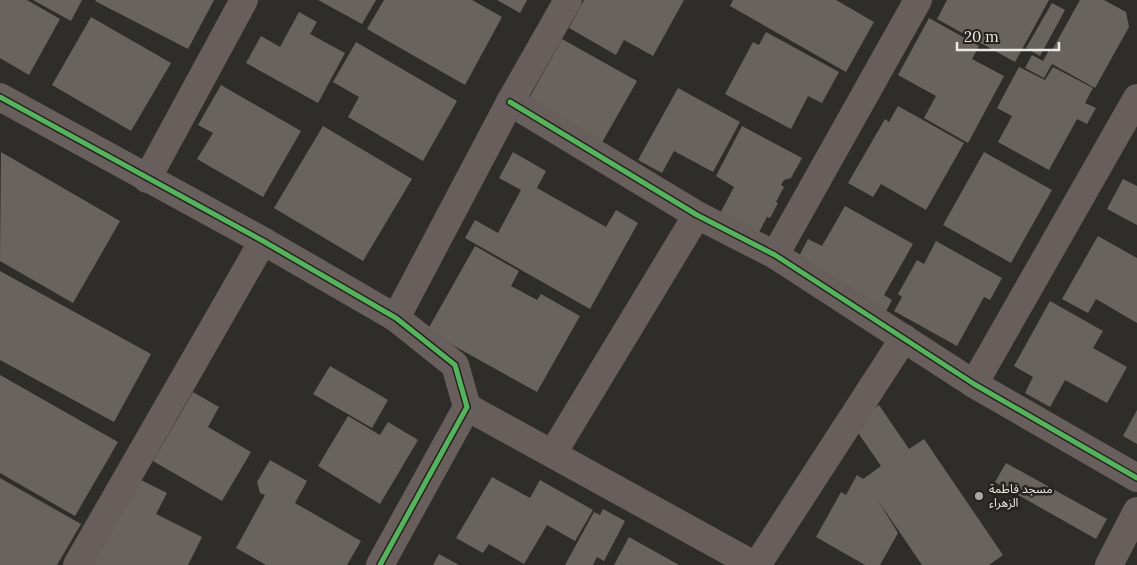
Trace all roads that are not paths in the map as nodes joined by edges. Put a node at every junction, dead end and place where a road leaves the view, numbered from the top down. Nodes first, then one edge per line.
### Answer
1 (244, 0) edge
2 (568, 0) edge
3 (918, 0) edge
4 (0, 97) edge
5 (1137, 98) edge
6 (510, 102) junction
7 (147, 179) junction
8 (697, 215) junction
9 (263, 242) junction
10 (775, 255) junction
11 (396, 318) junction
12 (904, 338) junction
13 (974, 384) junction
14 (467, 406) junction
15 (553, 453) junction
16 (1137, 478) edge
17 (1137, 511) edge
18 (78, 565) edge
19 (380, 565) edge
20 (756, 565) edge
21 (1109, 565) edge

1 - 7 street
2 - 6 street
3 - 10 street
4 - 7 street
5 - 13 street
6 - 8 street
6 - 11 street
7 - 9 street
8 - 10 street
8 - 15 street
9 - 11 street
9 - 18 street
10 - 12 street
11 - 14 street
12 - 13 street
12 - 20 street
13 - 16 street
14 - 15 street
14 - 19 street
15 - 20 street
17 - 21 street

